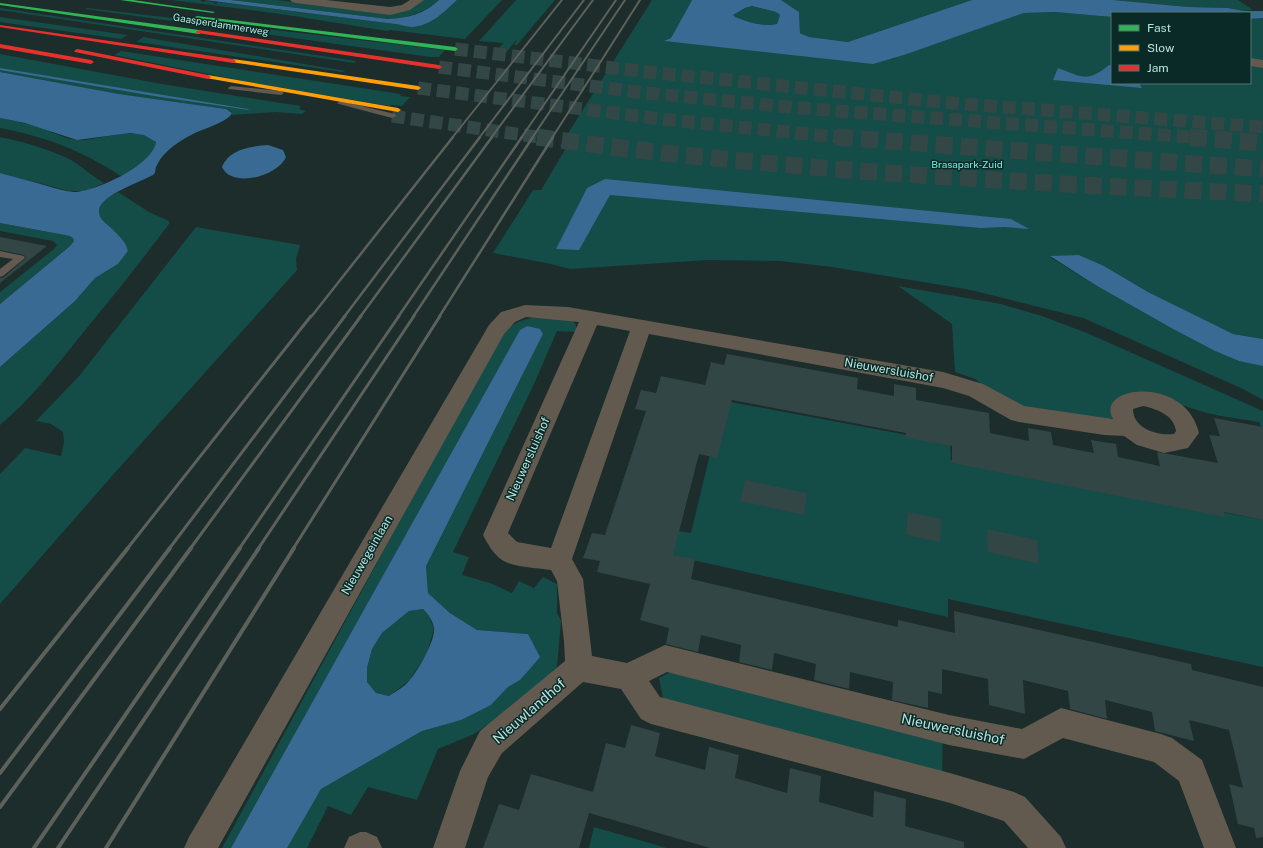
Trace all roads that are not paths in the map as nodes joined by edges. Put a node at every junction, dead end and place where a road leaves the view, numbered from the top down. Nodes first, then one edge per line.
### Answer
1 (28, 0) edge
2 (122, 0) edge
3 (296, 0) edge
4 (418, 0) edge
5 (0, 4) edge
6 (68, 4) dead end
7 (130, 10) dead end
8 (0, 26) edge
9 (38, 43) dead end
10 (0, 46) edge
11 (1251, 62) edge
12 (1263, 64) edge
13 (439, 67) tunnel mouth
14 (231, 88) junction
15 (418, 88) tunnel mouth
16 (311, 95) junction
17 (0, 254) edge
18 (0, 274) edge
19 (580, 315) junction
20 (642, 326) junction
21 (1129, 428) dead end
22 (559, 560) junction
23 (579, 667) junction
24 (629, 677) junction
25 (200, 848) edge
26 (360, 848) edge
27 (366, 848) edge
28 (449, 848) edge
29 (1050, 848) edge
30 (1220, 848) edge

1 - 6 highway
2 - 7 highway
3 - 4 street
5 - 13 highway, Gaasperdammerweg
8 - 15 highway
9 - 16 highway
10 - 14 highway
11 - 12 street
14 - 16 lane
14 - 16 highway
17 - 18 lane
19 - 20 street, Nieuwersluishof
19 - 22 street, Nieuwersluishof
19 - 25 street, Nieuwegeinlaan
20 - 21 street, Nieuwersluishof
20 - 22 street
22 - 23 street
23 - 24 street
23 - 28 street, Nieuwlandhof
24 - 29 street
24 - 30 street, Nieuwersluishof
26 - 27 street

